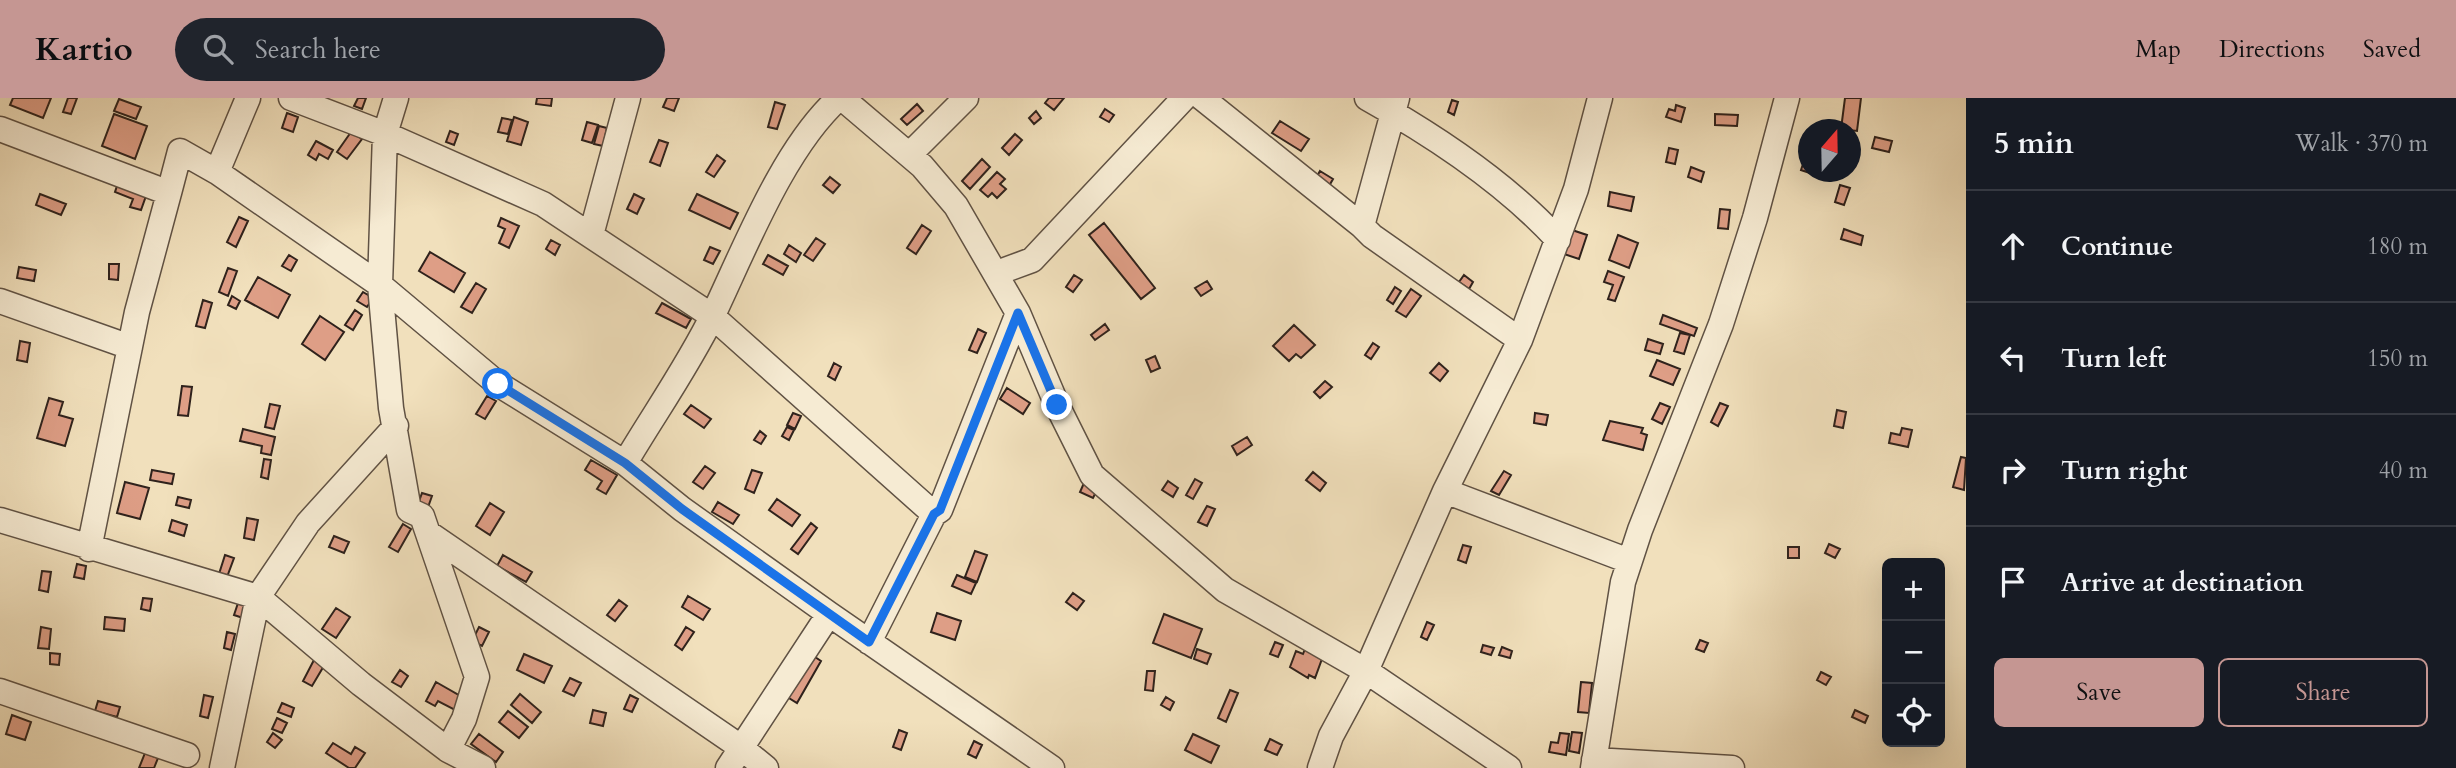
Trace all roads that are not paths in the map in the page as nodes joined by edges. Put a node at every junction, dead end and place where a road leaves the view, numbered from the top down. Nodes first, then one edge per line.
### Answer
1 (248, 98) edge
2 (292, 98) edge
3 (396, 98) edge
4 (628, 98) edge
5 (841, 98) edge
6 (967, 98) edge
7 (1184, 98) edge
8 (1202, 98) edge
9 (1367, 98) edge
10 (1600, 98) edge
11 (1787, 98) edge
12 (1395, 105) edge
13 (0, 130) edge
14 (385, 134) junction
15 (909, 155) junction
16 (217, 172) junction
17 (169, 193) junction
18 (1362, 226) junction
19 (591, 235) junction
20 (1558, 240) junction
21 (997, 273) junction
22 (380, 285) junction
23 (0, 301) edge
24 (1018, 313) junction
25 (712, 316) junction
26 (1520, 340) junction
27 (130, 347) junction
28 (396, 426) junction
29 (625, 463) junction
30 (1445, 491) junction
31 (934, 514) junction
32 (0, 520) edge
33 (428, 533) junction
34 (89, 549) junction
35 (1629, 561) junction
36 (258, 597) junction
37 (829, 614) junction
38 (869, 642) junction
39 (1366, 671) junction
40 (0, 691) edge
41 (448, 750) junction
42 (734, 757) edge
43 (183, 761) edge
44 (1593, 764) edge
45 (210, 768) edge
46 (222, 768) edge
47 (483, 768) edge
48 (766, 768) edge
49 (1052, 768) edge
50 (1320, 768) edge
51 (1509, 768) edge
52 (1732, 768) edge

1 - 16 street
2 - 14 street
3 - 14 street
4 - 19 street
5 - 15 street
5 - 25 street
6 - 15 street
7 - 21 street
8 - 18 street
9 - 12 street
10 - 20 street
11 - 35 street
12 - 18 street
12 - 20 street
13 - 17 street
14 - 19 street
14 - 22 street
15 - 21 street
16 - 17 street
16 - 22 street
17 - 27 street
18 - 26 street
19 - 25 street
20 - 26 street
21 - 24 street
22 - 28 street
22 - 29 street
23 - 27 street
24 - 31 street
24 - 39 street
25 - 29 street
25 - 31 street
26 - 30 street
27 - 34 street
28 - 33 street
28 - 36 street
29 - 37 street
30 - 35 street
30 - 39 street
31 - 38 street
32 - 34 street
33 - 41 street
33 - 42 street
34 - 36 street
35 - 44 street
36 - 41 street
36 - 46 street
37 - 38 street
37 - 42 street
38 - 49 street
39 - 50 street
39 - 51 street
40 - 43 street
41 - 47 street
42 - 48 street
43 - 45 street
44 - 52 street

